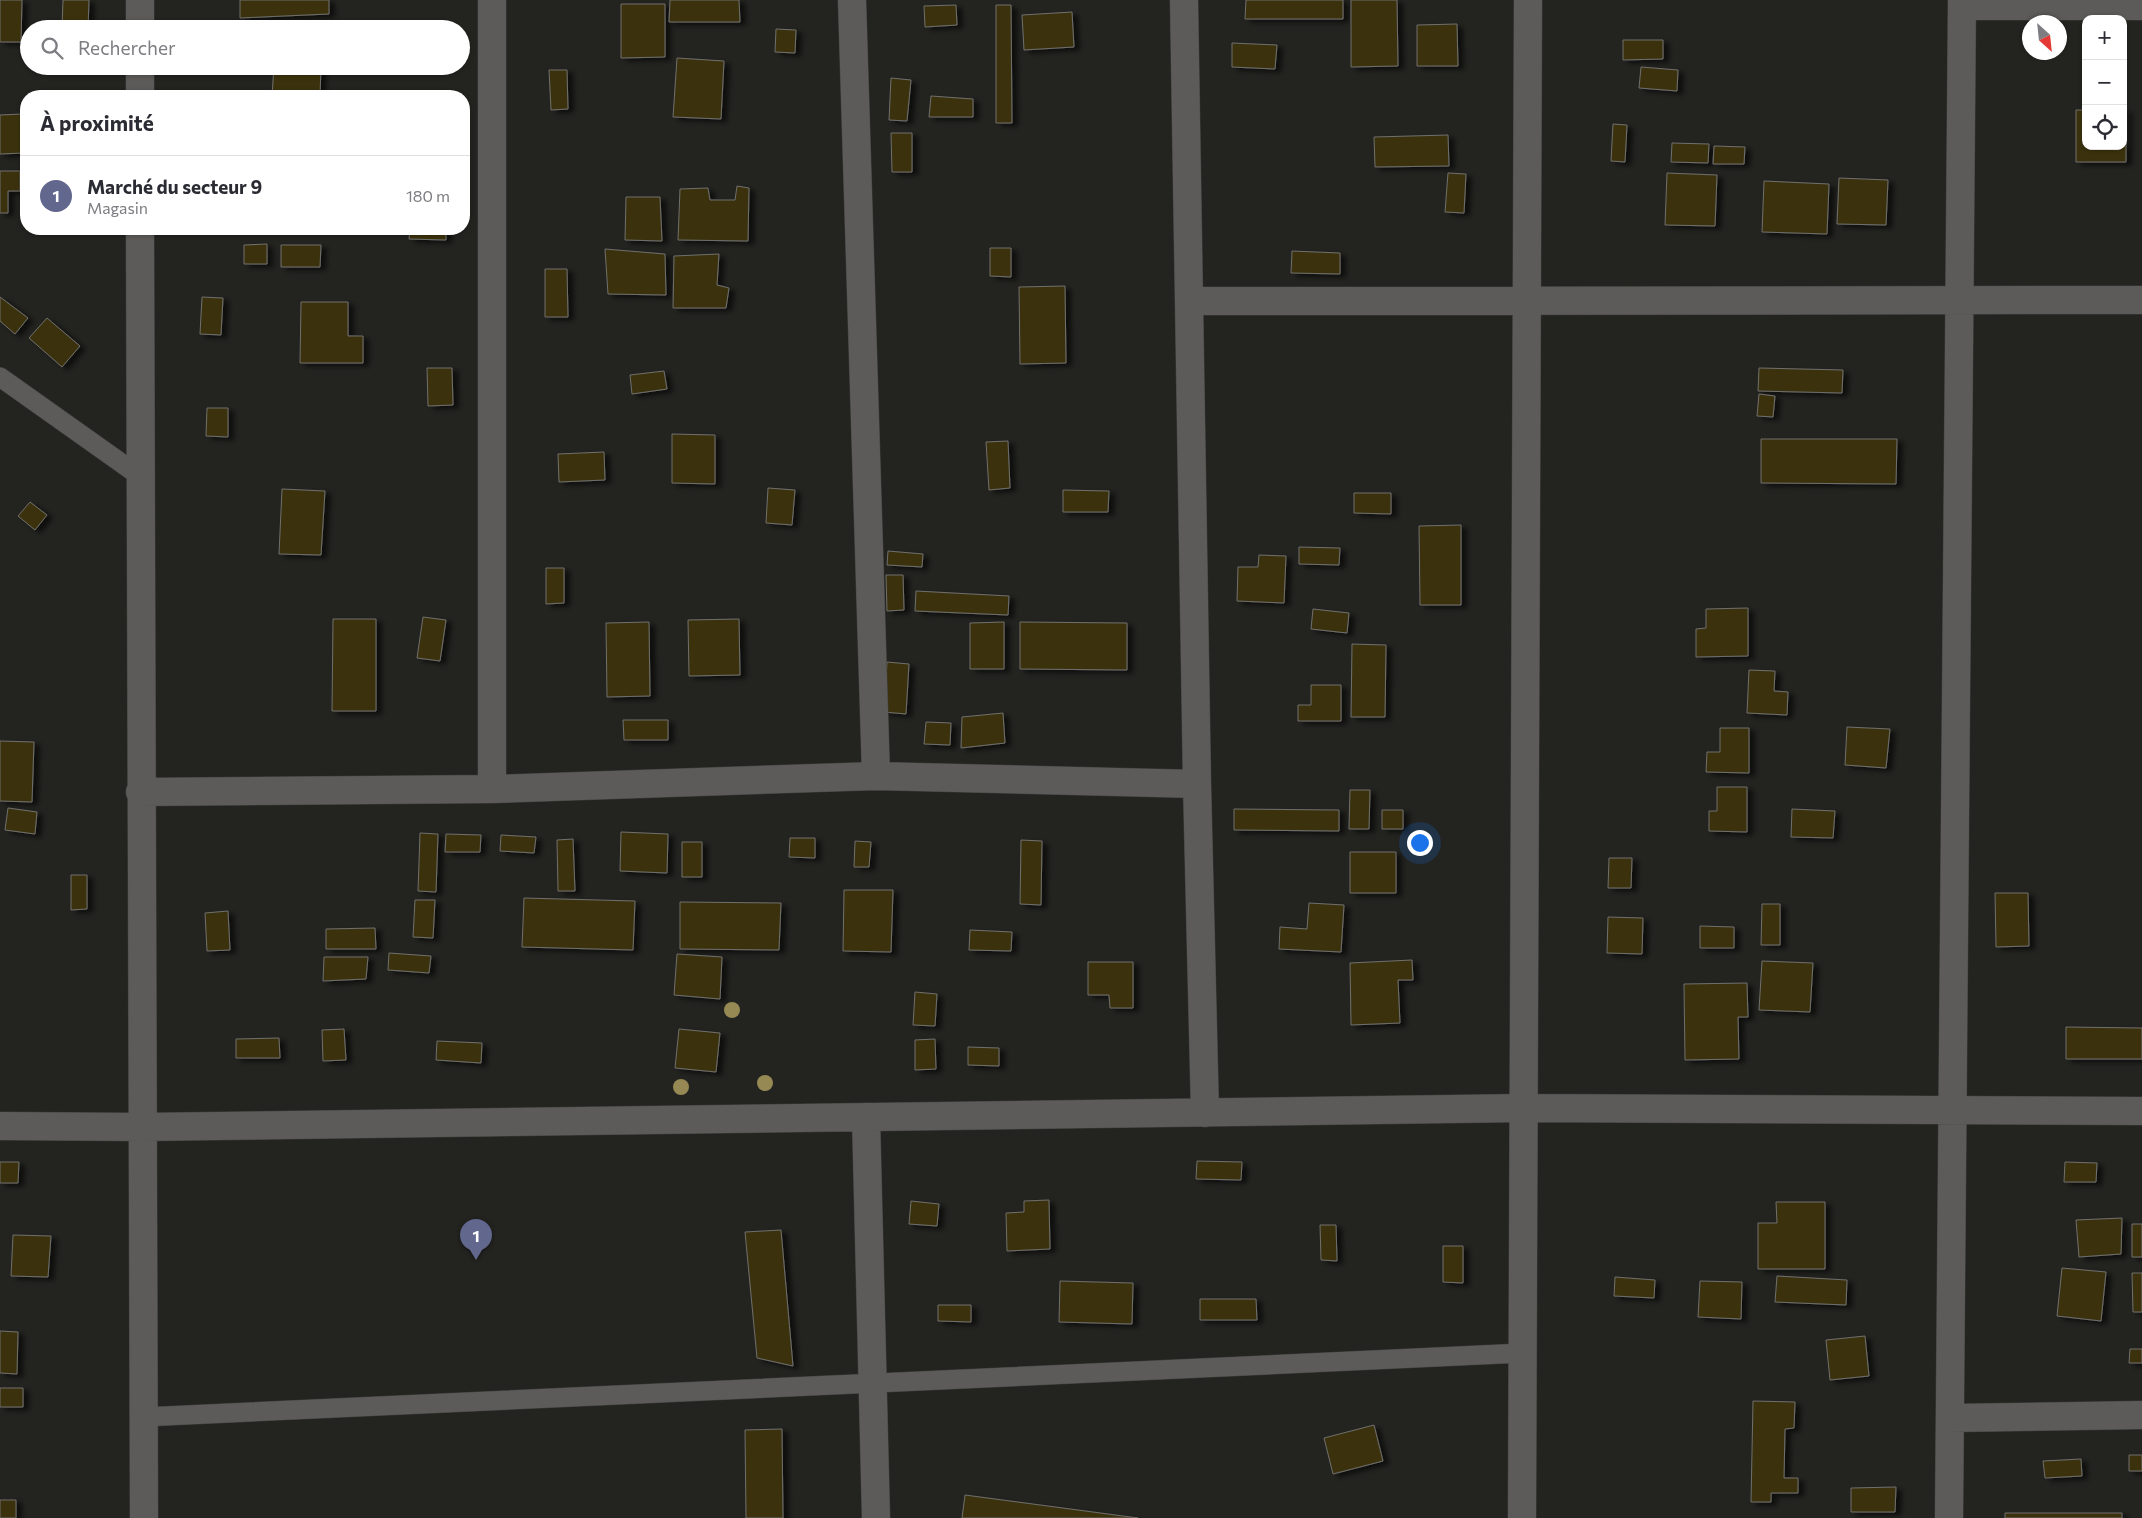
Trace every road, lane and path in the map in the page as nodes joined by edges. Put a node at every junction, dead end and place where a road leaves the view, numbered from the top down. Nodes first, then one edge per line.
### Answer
1 (140, 0) edge
2 (492, 0) edge
3 (852, 0) edge
4 (1184, 0) edge
5 (1528, 0) edge
6 (1962, 3) edge
7 (2142, 6) edge
8 (140, 20) edge
9 (140, 75) edge
10 (140, 90) edge
11 (140, 235) edge
12 (1960, 300) junction
13 (2142, 300) edge
14 (1189, 301) junction
15 (1527, 301) junction
16 (0, 378) edge
17 (141, 477) junction
18 (876, 776) junction
19 (1197, 784) junction
20 (492, 789) junction
21 (140, 792) junction
22 (1524, 1108) junction
23 (1953, 1110) junction
24 (2142, 1111) edge
25 (1205, 1113) junction
26 (866, 1117) junction
27 (0, 1126) edge
28 (142, 1127) junction
29 (1523, 1353) junction
30 (872, 1384) junction
31 (2142, 1415) edge
32 (144, 1417) junction
33 (1950, 1418) junction
34 (144, 1518) edge
35 (876, 1518) edge
36 (1522, 1518) edge
37 (1949, 1518) edge

1 - 8 street
2 - 20 street
3 - 18 street
4 - 14 street
5 - 15 street
6 - 7 street
6 - 12 street
9 - 10 street
11 - 17 street
12 - 13 street
12 - 15 street
12 - 23 street
14 - 15 street
14 - 19 street
15 - 22 street
16 - 17 lane
17 - 21 street
18 - 19 street
18 - 20 street
19 - 25 street
20 - 21 street
21 - 28 street
22 - 23 street
22 - 25 street
22 - 29 street
23 - 24 street
23 - 33 street
25 - 26 street
26 - 28 street
26 - 30 street
27 - 28 street
28 - 32 street
29 - 30 lane
29 - 36 street
30 - 32 lane
30 - 35 street
31 - 33 street
32 - 34 street
33 - 37 street

